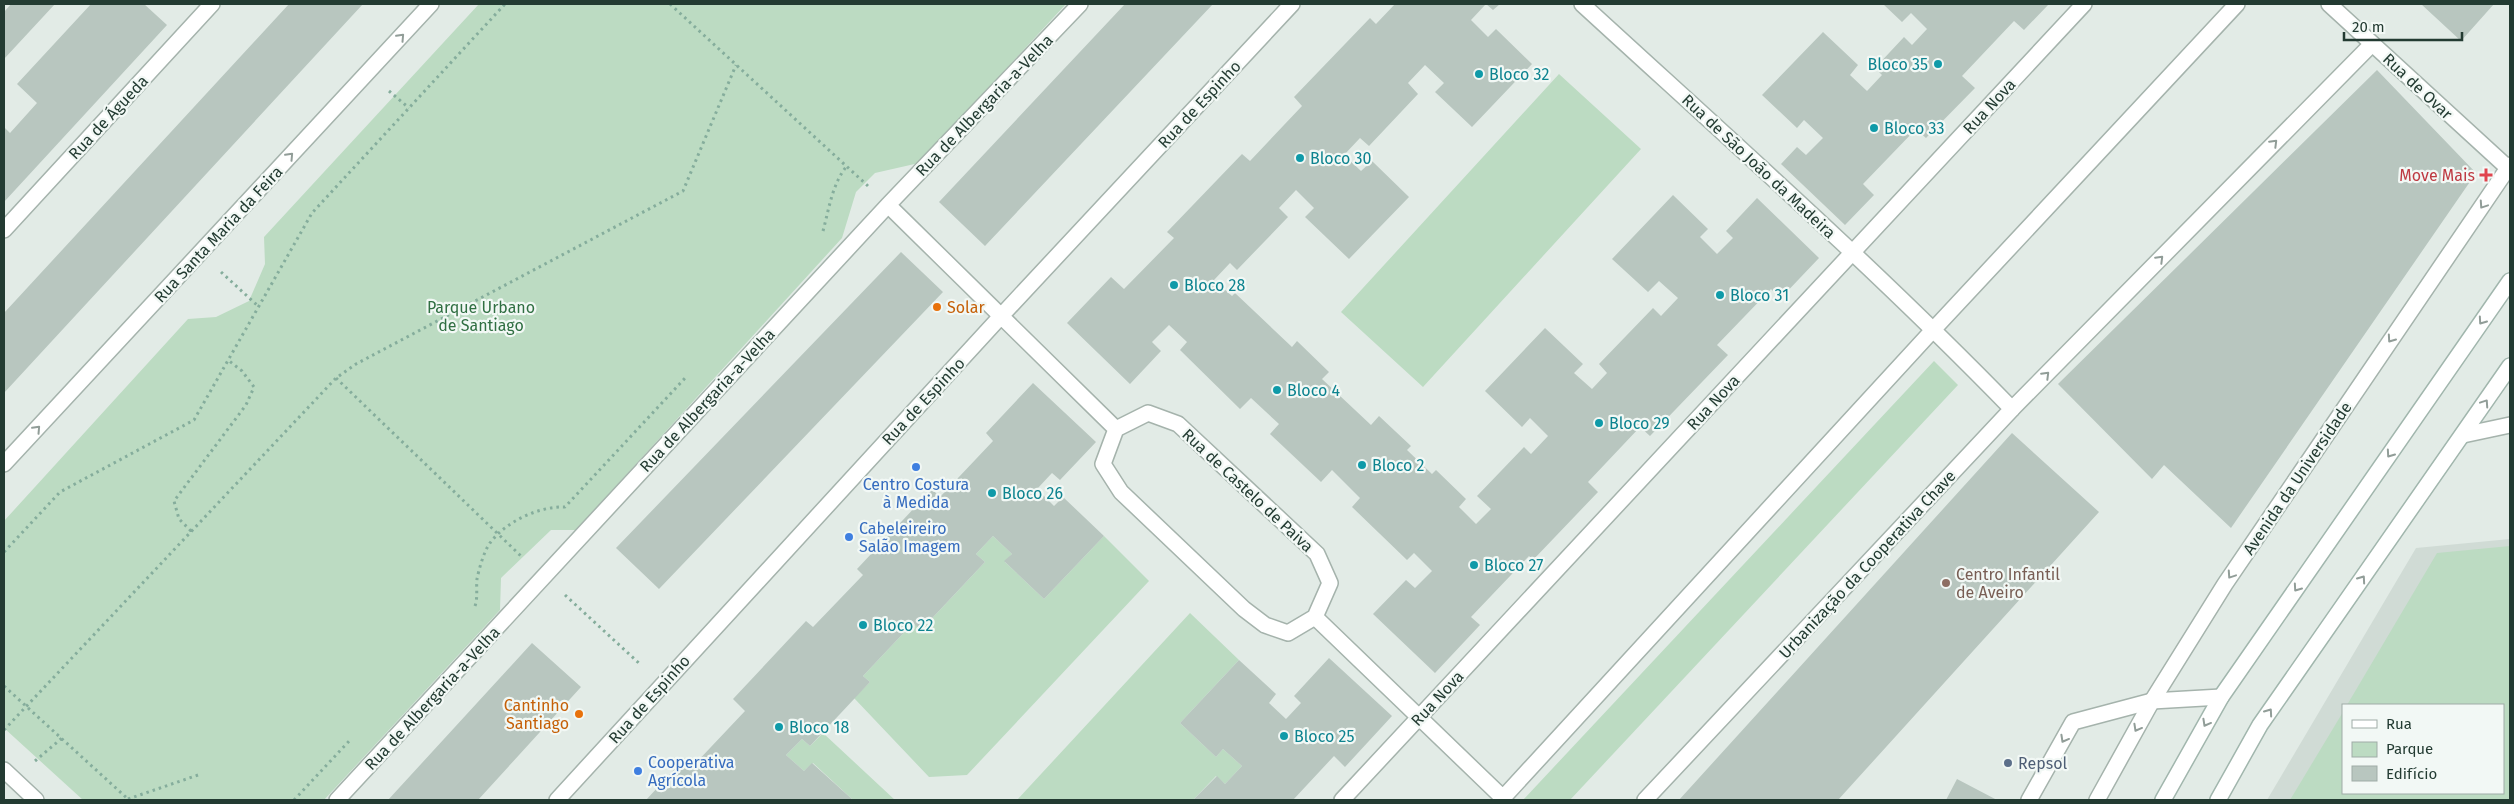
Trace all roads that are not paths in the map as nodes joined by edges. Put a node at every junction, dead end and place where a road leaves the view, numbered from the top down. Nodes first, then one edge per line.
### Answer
1 (212, 4) edge
2 (431, 4) edge
3 (1080, 4) edge
4 (1292, 4) edge
5 (1582, 4) edge
6 (2084, 4) edge
7 (2237, 4) edge
8 (2329, 4) edge
9 (2372, 44) junction
10 (2509, 166) edge
11 (888, 205) junction
12 (4, 230) edge
13 (1852, 251) junction
14 (2510, 281) edge
15 (1002, 315) junction
16 (1932, 330) junction
17 (2510, 366) edge
18 (2012, 409) junction
19 (2510, 425) edge
20 (1116, 429) junction
21 (2463, 435) junction
22 (4, 464) edge
23 (1315, 617) junction
24 (2221, 697) junction
25 (2152, 701) junction
26 (1419, 717) junction
27 (4, 770) edge
28 (1502, 799) edge
29 (36, 800) edge
30 (337, 800) edge
31 (557, 800) edge
32 (1342, 800) edge
33 (1645, 800) edge
34 (2029, 800) edge
35 (2097, 800) edge
36 (2163, 800) edge
37 (2218, 800) edge

1 - 12 street, Rua de Águeda
22 -> 2 street, Rua Santa Maria da Feira
3 - 11 street, Rua de Albergaria-a-Velha
4 - 15 street, Rua de Espinho
5 - 13 street, Rua de São João da Madeira
6 - 13 street, Rua Nova
7 - 16 street
8 - 9 street, Rua de Ovar
9 - 10 street, Rua de Ovar
18 -> 9 street, Urbanização da Cooperativa Chave
10 -> 25 street, Avenida da Universidade
11 - 15 street
11 - 30 street, Rua de Albergaria-a-Velha
13 - 16 street, Rua de São João da Madeira
13 - 26 street, Rua Nova
14 -> 24 street
15 - 20 street
15 - 31 street, Rua de Espinho
16 - 18 street
16 - 28 street
21 -> 17 street
18 - 33 street, Urbanização da Cooperativa Chave
19 - 21 street
20 - 23 street
20 - 23 street, Rua de Castelo de Paiva
37 -> 21 street
23 - 26 street
24 - 25 street
24 -> 36 street
25 -> 34 street
25 -> 35 street, Avenida da Universidade
26 - 28 street
26 - 32 street, Rua Nova
27 - 29 street

